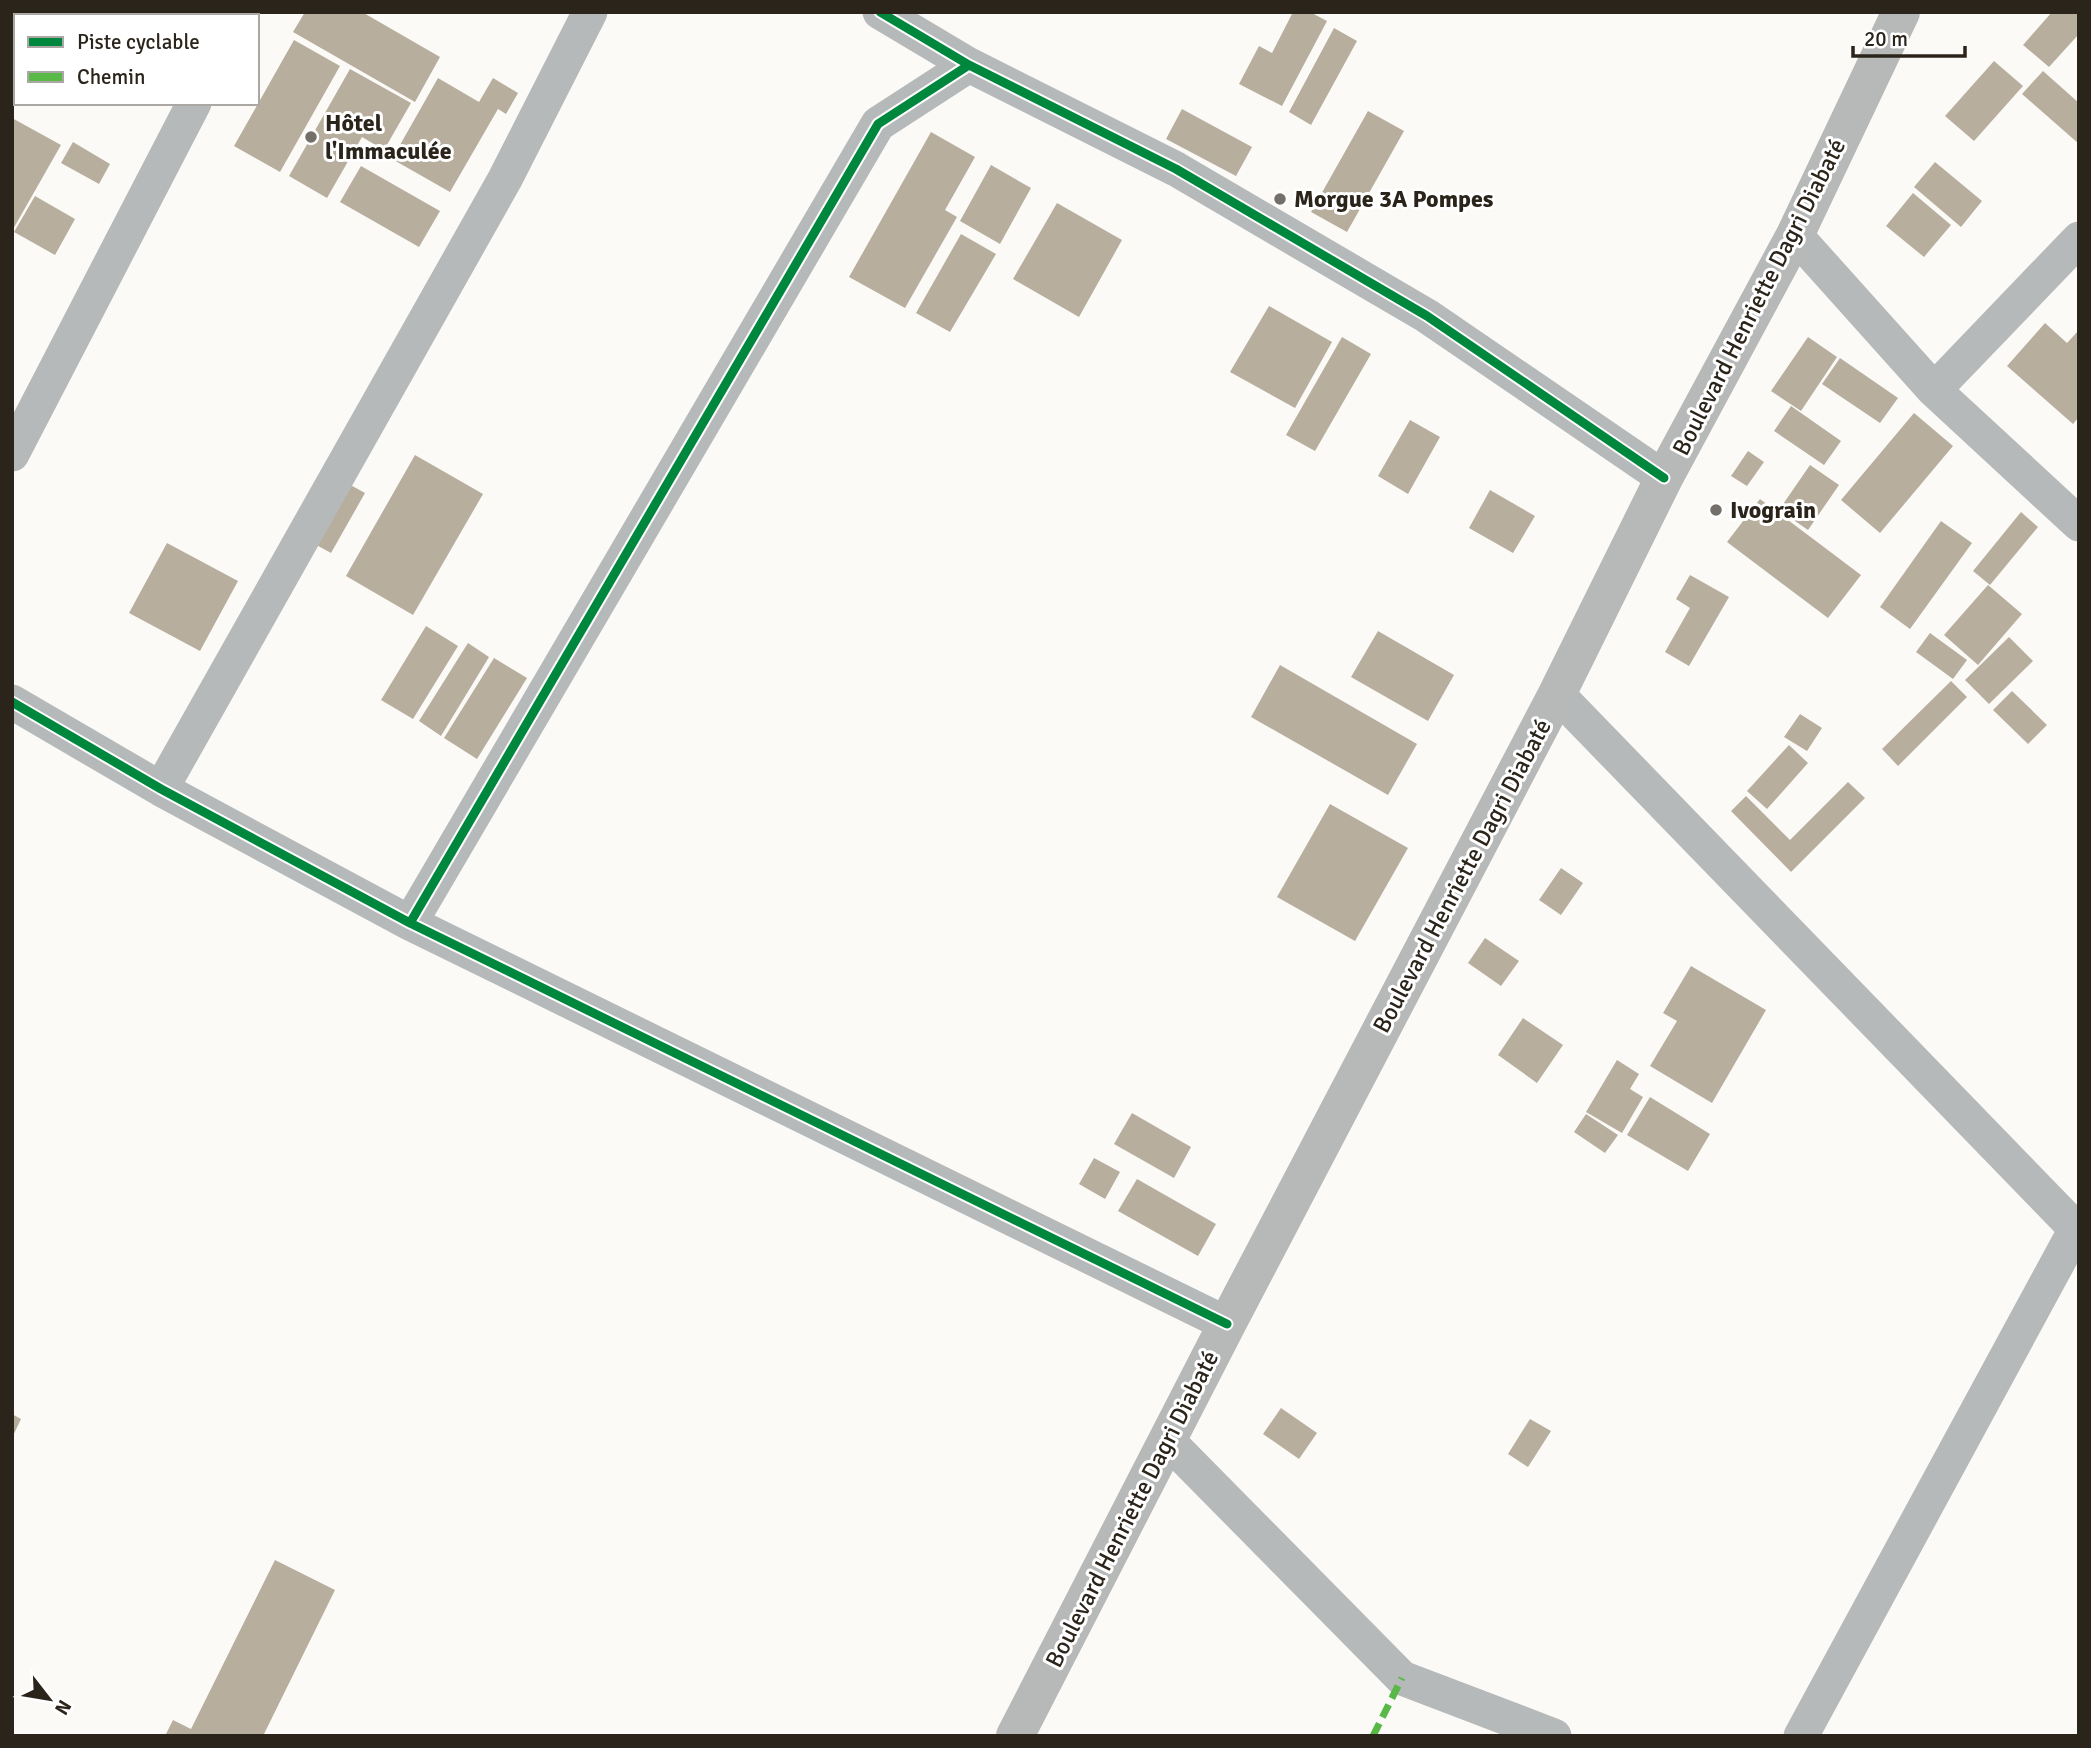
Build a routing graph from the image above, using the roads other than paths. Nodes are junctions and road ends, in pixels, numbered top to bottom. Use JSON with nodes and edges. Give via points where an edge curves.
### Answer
{"nodes":[{"id":1,"x":590,"y":12,"type":"edge"},
{"id":2,"x":880,"y":12,"type":"edge"},
{"id":3,"x":1901,"y":12,"type":"edge"},
{"id":4,"x":970,"y":65,"type":"junction"},
{"id":5,"x":193,"y":105,"type":"edge"},
{"id":6,"x":1795,"y":235,"type":"junction"},
{"id":7,"x":2079,"y":239,"type":"edge"},
{"id":8,"x":1934,"y":390,"type":"junction"},
{"id":9,"x":12,"y":454,"type":"edge"},
{"id":10,"x":1664,"y":478,"type":"junction"},
{"id":11,"x":2079,"y":524,"type":"edge"},
{"id":12,"x":1558,"y":694,"type":"junction"},
{"id":13,"x":12,"y":702,"type":"edge"},
{"id":14,"x":161,"y":789,"type":"junction"},
{"id":15,"x":410,"y":923,"type":"junction"},
{"id":16,"x":2077,"y":1231,"type":"edge"},
{"id":17,"x":1227,"y":1324,"type":"junction"},
{"id":18,"x":1168,"y":1441,"type":"junction"},
{"id":19,"x":1015,"y":1736,"type":"edge"},
{"id":20,"x":1554,"y":1736,"type":"edge"},
{"id":21,"x":1801,"y":1736,"type":"edge"}],
"edges":[{"from":1,"to":14,"type":"street","via":[[505,179]]},
{"from":2,"to":4,"type":"street"},
{"from":3,"to":6,"type":"main road","name":"Boulevard Henriette Dagri Diabaté"},
{"from":4,"to":10,"type":"street","via":[[1176,169],[1427,316]]},
{"from":4,"to":15,"type":"street","via":[[878,124]]},
{"from":5,"to":9,"type":"street"},
{"from":6,"to":8,"type":"street"},
{"from":6,"to":10,"type":"main road","name":"Boulevard Henriette Dagri Diabaté"},
{"from":7,"to":8,"type":"street"},
{"from":8,"to":11,"type":"street"},
{"from":10,"to":12,"type":"main road","name":"Boulevard Henriette Dagri Diabaté"},
{"from":12,"to":16,"type":"street"},
{"from":12,"to":17,"type":"main road","name":"Boulevard Henriette Dagri Diabaté"},
{"from":13,"to":14,"type":"street"},
{"from":14,"to":15,"type":"street"},
{"from":15,"to":17,"type":"street"},
{"from":16,"to":21,"type":"street"},
{"from":17,"to":18,"type":"main road","name":"Boulevard Henriette Dagri Diabaté"},
{"from":18,"to":19,"type":"main road","name":"Boulevard Henriette Dagri Diabaté"},
{"from":18,"to":20,"type":"street","via":[[1402,1678]]}]}
